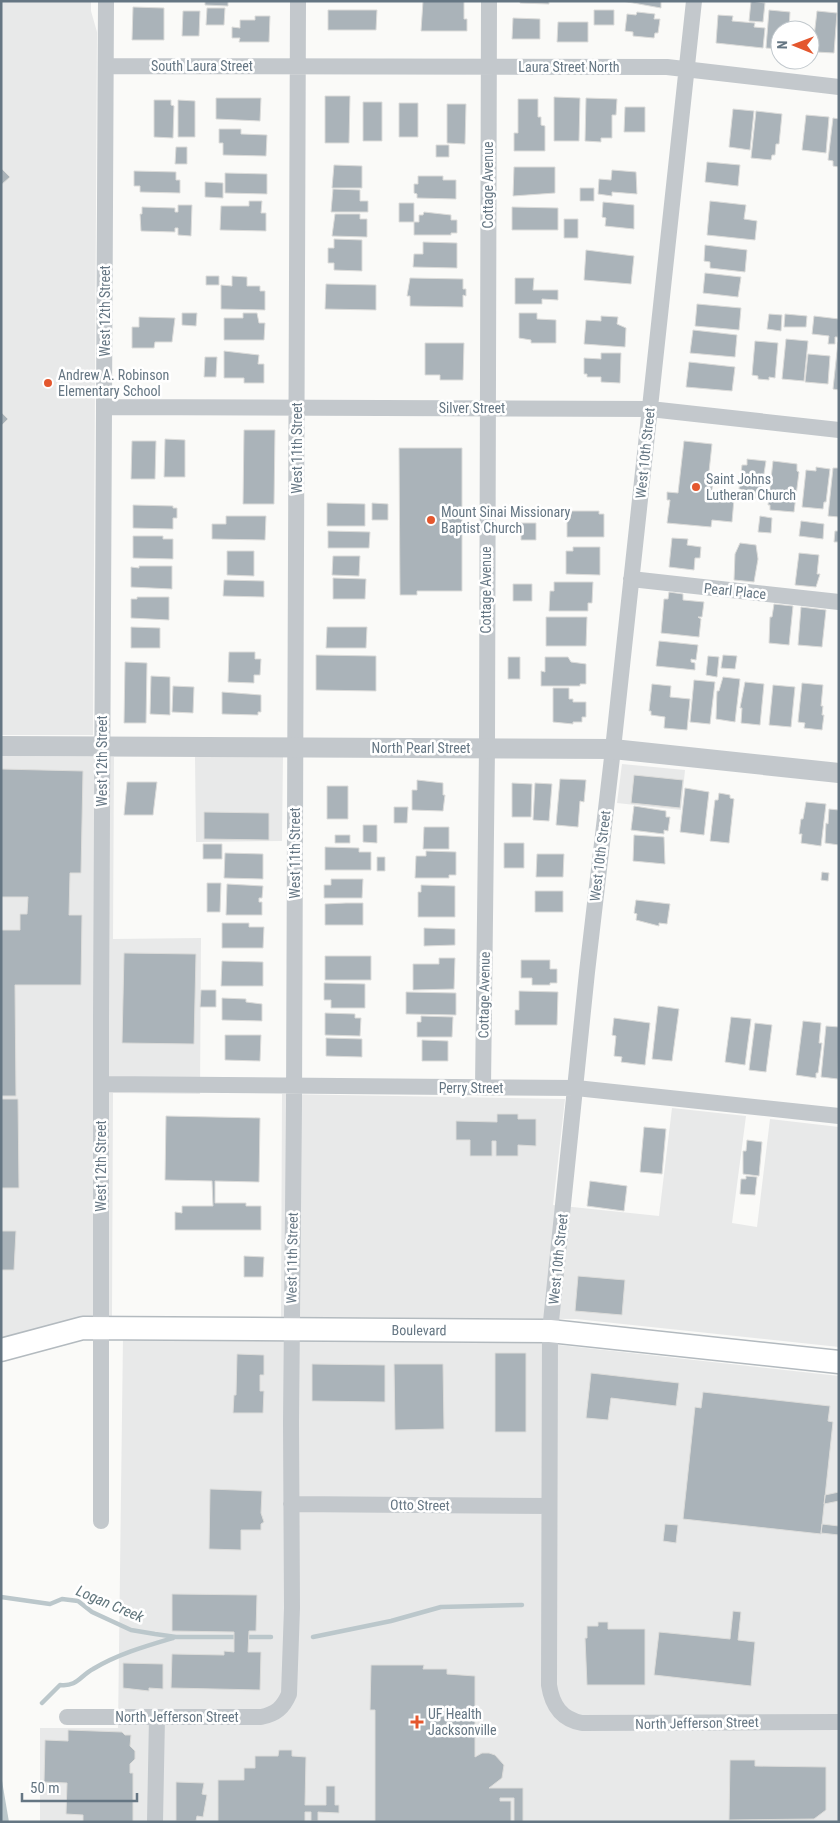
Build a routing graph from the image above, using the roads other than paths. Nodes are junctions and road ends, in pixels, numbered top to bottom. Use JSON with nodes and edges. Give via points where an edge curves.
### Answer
{"nodes":[{"id":1,"x":106,"y":1,"type":"edge"},
{"id":2,"x":298,"y":1,"type":"edge"},
{"id":3,"x":489,"y":1,"type":"edge"},
{"id":4,"x":694,"y":1,"type":"edge"},
{"id":5,"x":106,"y":66,"type":"junction"},
{"id":6,"x":298,"y":67,"type":"junction"},
{"id":7,"x":489,"y":67,"type":"junction"},
{"id":8,"x":687,"y":70,"type":"junction"},
{"id":9,"x":839,"y":86,"type":"edge"},
{"id":10,"x":104,"y":406,"type":"junction"},
{"id":11,"x":297,"y":407,"type":"junction"},
{"id":12,"x":488,"y":408,"type":"junction"},
{"id":13,"x":650,"y":409,"type":"junction"},
{"id":14,"x":839,"y":430,"type":"edge"},
{"id":15,"x":631,"y":579,"type":"junction"},
{"id":16,"x":839,"y":602,"type":"edge"},
{"id":17,"x":1,"y":746,"type":"edge"},
{"id":18,"x":102,"y":747,"type":"junction"},
{"id":19,"x":295,"y":747,"type":"junction"},
{"id":20,"x":487,"y":748,"type":"junction"},
{"id":21,"x":613,"y":749,"type":"junction"},
{"id":22,"x":839,"y":773,"type":"edge"},
{"id":23,"x":102,"y":1084,"type":"junction"},
{"id":24,"x":294,"y":1086,"type":"junction"},
{"id":25,"x":483,"y":1088,"type":"junction"},
{"id":26,"x":576,"y":1088,"type":"junction"},
{"id":27,"x":839,"y":1116,"type":"edge"},
{"id":28,"x":100,"y":1327,"type":"junction"},
{"id":29,"x":292,"y":1328,"type":"junction"},
{"id":30,"x":550,"y":1331,"type":"junction"},
{"id":31,"x":1,"y":1350,"type":"edge"},
{"id":32,"x":839,"y":1362,"type":"edge"},
{"id":33,"x":291,"y":1504,"type":"junction"},
{"id":34,"x":549,"y":1506,"type":"junction"},
{"id":35,"x":101,"y":1521,"type":"dead end"},
{"id":36,"x":284,"y":1704,"type":"joint"},
{"id":37,"x":558,"y":1711,"type":"joint"},
{"id":38,"x":67,"y":1717,"type":"dead end"},
{"id":39,"x":157,"y":1717,"type":"junction"},
{"id":40,"x":839,"y":1722,"type":"edge"},
{"id":41,"x":155,"y":1822,"type":"edge"}],
"edges":[{"from":1,"to":5,"type":"street","name":"West 12th Street"},
{"from":2,"to":6,"type":"street","name":"West 11th Street"},
{"from":3,"to":7,"type":"street","name":"Cottage Avenue"},
{"from":4,"to":8,"type":"street","name":"West 10th Street"},
{"from":5,"to":6,"type":"street","name":"South Laura Street"},
{"from":5,"to":10,"type":"street","name":"West 12th Street"},
{"from":6,"to":7,"type":"street","name":"Laura Street North"},
{"from":6,"to":11,"type":"street","name":"West 11th Street"},
{"from":7,"to":8,"type":"street","name":"Laura Street North","via":[[667,67]]},
{"from":7,"to":12,"type":"street","name":"Cottage Avenue"},
{"from":8,"to":9,"type":"street","name":"Laura Street North"},
{"from":8,"to":13,"type":"street","name":"West 10th Street"},
{"from":10,"to":11,"type":"street","name":"Silver Street"},
{"from":10,"to":18,"type":"street","name":"West 12th Street"},
{"from":11,"to":12,"type":"street","name":"Silver Street"},
{"from":11,"to":19,"type":"street","name":"West 11th Street"},
{"from":12,"to":13,"type":"street","name":"Silver Street"},
{"from":12,"to":20,"type":"street","name":"Cottage Avenue"},
{"from":13,"to":14,"type":"street","name":"Silver Street"},
{"from":13,"to":15,"type":"street","name":"West 10th Street"},
{"from":15,"to":16,"type":"street","name":"Pearl Place"},
{"from":15,"to":21,"type":"street","name":"West 10th Street"},
{"from":17,"to":18,"type":"street","name":"North Pearl Street"},
{"from":18,"to":19,"type":"street","name":"North Pearl Street"},
{"from":18,"to":23,"type":"street","name":"West 12th Street"},
{"from":19,"to":20,"type":"street","name":"North Pearl Street"},
{"from":19,"to":24,"type":"street","name":"West 11th Street"},
{"from":20,"to":21,"type":"street","name":"North Pearl Street"},
{"from":20,"to":25,"type":"street","name":"Cottage Avenue"},
{"from":21,"to":22,"type":"street","name":"North Pearl Street"},
{"from":21,"to":26,"type":"street","name":"West 10th Street","via":[[586,972]]},
{"from":23,"to":24,"type":"street","name":"Perry Street"},
{"from":23,"to":28,"type":"street","name":"West 12th Street"},
{"from":24,"to":25,"type":"street","name":"Perry Street"},
{"from":24,"to":29,"type":"street","name":"West 11th Street"},
{"from":25,"to":26,"type":"street","name":"Perry Street"},
{"from":26,"to":27,"type":"street","name":"Perry Street"},
{"from":26,"to":30,"type":"street","name":"West 10th Street"},
{"from":28,"to":29,"type":"main road","name":"Boulevard"},
{"from":28,"to":31,"type":"main road","name":"Boulevard","via":[[83,1328]]},
{"from":28,"to":35,"type":"street","name":"West 12th Street"},
{"from":29,"to":30,"type":"main road","name":"Boulevard"},
{"from":29,"to":33,"type":"street","name":"West 11th Street"},
{"from":30,"to":32,"type":"main road","name":"Boulevard"},
{"from":30,"to":34,"type":"street","name":"West 10th Street"},
{"from":33,"to":34,"type":"street","name":"Otto Street"},
{"from":33,"to":36,"type":"street","name":"West 11th Street","via":[[290,1681]]},
{"from":34,"to":37,"type":"street","name":"West 10th Street","via":[[549,1685]]},
{"from":36,"to":39,"type":"street","name":"North Jefferson Street","via":[[278,1711],[261,1717]]},
{"from":37,"to":40,"type":"street","name":"North Jefferson Street","via":[[582,1723]]},
{"from":38,"to":39,"type":"street","name":"North Jefferson Street"},
{"from":39,"to":41,"type":"street"}]}
